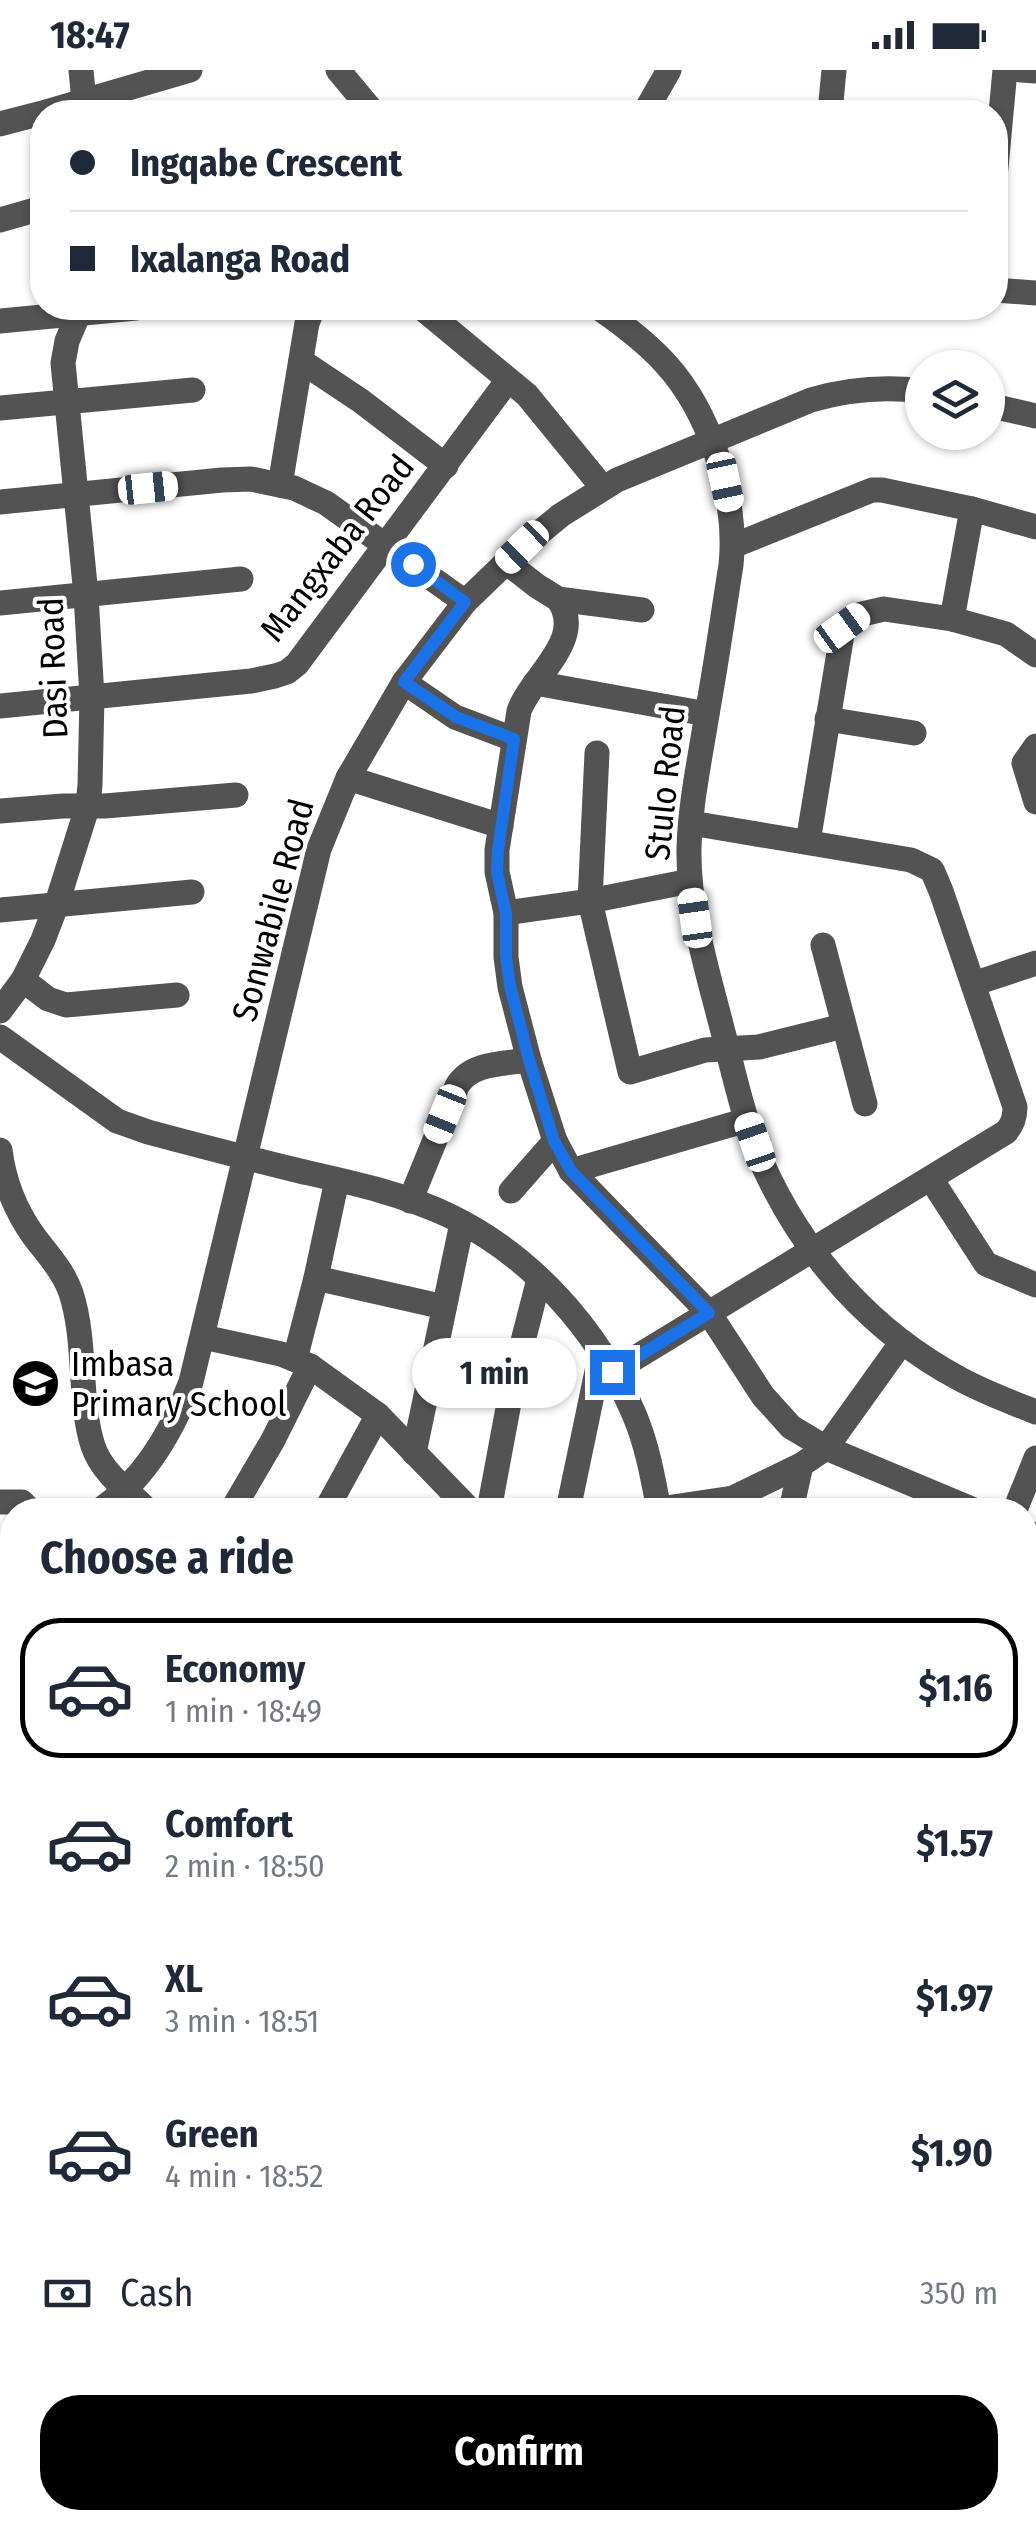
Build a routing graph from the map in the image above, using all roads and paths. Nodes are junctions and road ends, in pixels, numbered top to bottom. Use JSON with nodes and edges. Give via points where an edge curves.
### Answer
{"nodes":[{"id":1,"x":81,"y":70,"type":"edge"},
{"id":2,"x":190,"y":70,"type":"edge"},
{"id":3,"x":338,"y":70,"type":"edge"},
{"id":4,"x":669,"y":70,"type":"edge"},
{"id":5,"x":834,"y":70,"type":"edge"},
{"id":6,"x":1005,"y":70,"type":"edge"},
{"id":7,"x":1022,"y":70,"type":"edge"},
{"id":8,"x":1036,"y":71,"type":"edge"},
{"id":9,"x":84,"y":100,"type":"edge"},
{"id":10,"x":105,"y":100,"type":"edge"},
{"id":11,"x":363,"y":100,"type":"edge"},
{"id":12,"x":652,"y":100,"type":"edge"},
{"id":13,"x":831,"y":100,"type":"edge"},
{"id":14,"x":1002,"y":100,"type":"edge"},
{"id":15,"x":30,"y":116,"type":"edge"},
{"id":16,"x":0,"y":124,"type":"edge"},
{"id":17,"x":30,"y":211,"type":"edge"},
{"id":18,"x":0,"y":220,"type":"edge"},
{"id":19,"x":1008,"y":291,"type":"edge"},
{"id":20,"x":1036,"y":293,"type":"edge"},
{"id":21,"x":30,"y":317,"type":"edge"},
{"id":22,"x":76,"y":320,"type":"edge"},
{"id":23,"x":308,"y":320,"type":"edge"},
{"id":24,"x":436,"y":320,"type":"edge"},
{"id":25,"x":615,"y":320,"type":"edge"},
{"id":26,"x":0,"y":321,"type":"edge"},
{"id":27,"x":301,"y":362,"type":"junction"},
{"id":28,"x":508,"y":380,"type":"junction"},
{"id":29,"x":905,"y":389,"type":"edge"},
{"id":30,"x":193,"y":390,"type":"dead end"},
{"id":31,"x":66,"y":402,"type":"junction"},
{"id":32,"x":0,"y":408,"type":"edge"},
{"id":33,"x":1005,"y":409,"type":"edge"},
{"id":34,"x":1036,"y":416,"type":"edge"},
{"id":35,"x":710,"y":441,"type":"junction"},
{"id":36,"x":446,"y":466,"type":"junction"},
{"id":37,"x":280,"y":485,"type":"junction"},
{"id":38,"x":602,"y":488,"type":"junction"},
{"id":39,"x":76,"y":495,"type":"junction"},
{"id":40,"x":0,"y":502,"type":"edge"},
{"id":41,"x":972,"y":509,"type":"junction"},
{"id":42,"x":1036,"y":527,"type":"edge"},
{"id":43,"x":386,"y":546,"type":"junction"},
{"id":44,"x":733,"y":546,"type":"junction"},
{"id":45,"x":506,"y":562,"type":"junction"},
{"id":46,"x":241,"y":580,"type":"dead end"},
{"id":47,"x":86,"y":594,"type":"junction"},
{"id":48,"x":558,"y":599,"type":"junction"},
{"id":49,"x":465,"y":602,"type":"junction"},
{"id":50,"x":0,"y":603,"type":"edge"},
{"id":51,"x":642,"y":610,"type":"dead end"},
{"id":52,"x":952,"y":619,"type":"junction"},
{"id":53,"x":1036,"y":656,"type":"edge"},
{"id":54,"x":404,"y":682,"type":"junction"},
{"id":55,"x":536,"y":682,"type":"junction"},
{"id":56,"x":92,"y":697,"type":"junction"},
{"id":57,"x":0,"y":706,"type":"edge"},
{"id":58,"x":707,"y":714,"type":"junction"},
{"id":59,"x":827,"y":720,"type":"junction"},
{"id":60,"x":914,"y":733,"type":"dead end"},
{"id":61,"x":514,"y":739,"type":"junction"},
{"id":62,"x":1036,"y":746,"type":"edge"},
{"id":63,"x":598,"y":754,"type":"dead end"},
{"id":64,"x":348,"y":778,"type":"junction"},
{"id":65,"x":236,"y":795,"type":"dead end"},
{"id":66,"x":1036,"y":802,"type":"edge"},
{"id":67,"x":88,"y":806,"type":"junction"},
{"id":68,"x":0,"y":811,"type":"edge"},
{"id":69,"x":691,"y":823,"type":"junction"},
{"id":70,"x":501,"y":826,"type":"junction"},
{"id":71,"x":808,"y":842,"type":"junction"},
{"id":72,"x":690,"y":881,"type":"junction"},
{"id":73,"x":192,"y":892,"type":"dead end"},
{"id":74,"x":590,"y":901,"type":"junction"},
{"id":75,"x":56,"y":906,"type":"junction"},
{"id":76,"x":0,"y":910,"type":"edge"},
{"id":77,"x":506,"y":914,"type":"junction"},
{"id":78,"x":823,"y":945,"type":"dead end"},
{"id":79,"x":1036,"y":963,"type":"edge"},
{"id":80,"x":24,"y":980,"type":"junction"},
{"id":81,"x":973,"y":984,"type":"junction"},
{"id":82,"x":177,"y":995,"type":"dead end"},
{"id":83,"x":0,"y":1011,"type":"edge"},
{"id":84,"x":843,"y":1026,"type":"junction"},
{"id":85,"x":0,"y":1037,"type":"edge"},
{"id":86,"x":728,"y":1049,"type":"junction"},
{"id":87,"x":529,"y":1060,"type":"junction"},
{"id":88,"x":865,"y":1104,"type":"dead end"},
{"id":89,"x":747,"y":1120,"type":"junction"},
{"id":90,"x":554,"y":1141,"type":"junction"},
{"id":91,"x":0,"y":1150,"type":"edge"},
{"id":92,"x":244,"y":1157,"type":"junction"},
{"id":93,"x":571,"y":1171,"type":"junction"},
{"id":94,"x":932,"y":1179,"type":"junction"},
{"id":95,"x":337,"y":1180,"type":"junction"},
{"id":96,"x":511,"y":1191,"type":"dead end"},
{"id":97,"x":410,"y":1201,"type":"junction"},
{"id":98,"x":462,"y":1223,"type":"junction"},
{"id":99,"x":812,"y":1250,"type":"junction"},
{"id":100,"x":316,"y":1278,"type":"junction"},
{"id":101,"x":539,"y":1278,"type":"junction"},
{"id":102,"x":1036,"y":1285,"type":"edge"},
{"id":103,"x":444,"y":1308,"type":"junction"},
{"id":104,"x":709,"y":1313,"type":"junction"},
{"id":105,"x":203,"y":1337,"type":"junction"},
{"id":106,"x":902,"y":1342,"type":"junction"},
{"id":107,"x":302,"y":1362,"type":"junction"},
{"id":108,"x":607,"y":1362,"type":"junction"},
{"id":109,"x":1036,"y":1412,"type":"edge"},
{"id":110,"x":378,"y":1416,"type":"junction"},
{"id":111,"x":826,"y":1448,"type":"junction"},
{"id":112,"x":414,"y":1452,"type":"junction"},
{"id":113,"x":1036,"y":1458,"type":"edge"},
{"id":114,"x":800,"y":1464,"type":"junction"},
{"id":115,"x":124,"y":1488,"type":"junction"},
{"id":116,"x":115,"y":1498,"type":"edge"},
{"id":117,"x":134,"y":1498,"type":"edge"},
{"id":118,"x":239,"y":1498,"type":"edge"},
{"id":119,"x":333,"y":1498,"type":"edge"},
{"id":120,"x":458,"y":1498,"type":"edge"},
{"id":121,"x":491,"y":1498,"type":"edge"},
{"id":122,"x":571,"y":1498,"type":"edge"},
{"id":123,"x":656,"y":1498,"type":"edge"},
{"id":124,"x":733,"y":1498,"type":"edge"},
{"id":125,"x":793,"y":1498,"type":"edge"},
{"id":126,"x":945,"y":1498,"type":"edge"},
{"id":127,"x":1020,"y":1498,"type":"edge"}],
"edges":[{"from":1,"to":9,"type":"street"},
{"from":2,"to":10,"type":"street"},
{"from":3,"to":11,"type":"street"},
{"from":4,"to":12,"type":"street"},
{"from":5,"to":13,"type":"street"},
{"from":6,"to":14,"type":"street"},
{"from":7,"to":8,"type":"street"},
{"from":15,"to":16,"type":"street"},
{"from":17,"to":18,"type":"street"},
{"from":19,"to":20,"type":"street"},
{"from":21,"to":26,"type":"street"},
{"from":22,"to":31,"type":"street","name":"Dasi Road","via":[[64,351]]},
{"from":23,"to":27,"type":"street"},
{"from":24,"to":28,"type":"street"},
{"from":25,"to":35,"type":"street","name":"Stulo Road","via":[[666,365]]},
{"from":27,"to":36,"type":"street"},
{"from":27,"to":37,"type":"street"},
{"from":28,"to":36,"type":"street","name":"Mangxaba Road"},
{"from":28,"to":38,"type":"street","via":[[539,408]]},
{"from":29,"to":35,"type":"street","name":"Sonwabile Road","via":[[834,393]]},
{"from":30,"to":31,"type":"street"},
{"from":31,"to":32,"type":"street"},
{"from":31,"to":39,"type":"street","name":"Dasi Road"},
{"from":33,"to":34,"type":"street"},
{"from":35,"to":38,"type":"street","name":"Sonwabile Road"},
{"from":35,"to":44,"type":"street","name":"Stulo Road","via":[[728,494]]},
{"from":36,"to":43,"type":"street","name":"Mangxaba Road"},
{"from":37,"to":39,"type":"street","via":[[222,480]]},
{"from":37,"to":43,"type":"street","via":[[326,503]]},
{"from":38,"to":45,"type":"street","name":"Sonwabile Road"},
{"from":39,"to":40,"type":"street"},
{"from":39,"to":47,"type":"street","name":"Dasi Road"},
{"from":41,"to":42,"type":"street"},
{"from":41,"to":44,"type":"street","via":[[872,490]]},
{"from":41,"to":52,"type":"street"},
{"from":43,"to":49,"type":"street"},
{"from":43,"to":56,"type":"street","name":"Mangxaba Road","via":[[287,672]]},
{"from":44,"to":58,"type":"street","name":"Stulo Road"},
{"from":45,"to":48,"type":"street"},
{"from":45,"to":49,"type":"street","name":"Sonwabile Road"},
{"from":46,"to":47,"type":"street"},
{"from":47,"to":50,"type":"street"},
{"from":47,"to":56,"type":"street","name":"Dasi Road"},
{"from":48,"to":51,"type":"street"},
{"from":48,"to":55,"type":"street","via":[[568,616],[566,634]]},
{"from":49,"to":54,"type":"street","name":"Sonwabile Road"},
{"from":52,"to":53,"type":"street","via":[[1006,634]]},
{"from":52,"to":59,"type":"street","via":[[884,609],[842,628]]},
{"from":54,"to":61,"type":"street","via":[[456,717]]},
{"from":54,"to":64,"type":"street","name":"Sonwabile Road"},
{"from":55,"to":58,"type":"street"},
{"from":55,"to":61,"type":"street","via":[[523,699]]},
{"from":56,"to":57,"type":"street","name":"Mangxaba Road"},
{"from":56,"to":67,"type":"street","name":"Dasi Road"},
{"from":58,"to":69,"type":"street","name":"Stulo Road"},
{"from":59,"to":60,"type":"street"},
{"from":59,"to":71,"type":"street"},
{"from":61,"to":70,"type":"street"},
{"from":62,"to":66,"type":"street","via":[[1024,763]]},
{"from":63,"to":74,"type":"street"},
{"from":64,"to":70,"type":"street"},
{"from":64,"to":92,"type":"street","name":"Sonwabile Road","via":[[314,868]]},
{"from":65,"to":67,"type":"street"},
{"from":67,"to":68,"type":"street"},
{"from":67,"to":75,"type":"street","name":"Dasi Road"},
{"from":69,"to":71,"type":"street"},
{"from":69,"to":72,"type":"street","name":"Stulo Road"},
{"from":70,"to":77,"type":"street","via":[[497,872]]},
{"from":71,"to":81,"type":"street","via":[[911,860],[932,870]]},
{"from":72,"to":74,"type":"street"},
{"from":72,"to":86,"type":"street","name":"Stulo Road"},
{"from":73,"to":75,"type":"street"},
{"from":74,"to":77,"type":"street"},
{"from":74,"to":86,"type":"street","via":[[630,1072]]},
{"from":75,"to":76,"type":"street"},
{"from":75,"to":80,"type":"street","name":"Dasi Road"},
{"from":77,"to":87,"type":"street","via":[[510,986]]},
{"from":78,"to":84,"type":"street"},
{"from":79,"to":81,"type":"street"},
{"from":80,"to":82,"type":"street","via":[[66,1005]]},
{"from":80,"to":83,"type":"street","name":"Dasi Road"},
{"from":81,"to":94,"type":"street","via":[[1015,1114],[1006,1132]]},
{"from":84,"to":86,"type":"street"},
{"from":84,"to":88,"type":"street"},
{"from":85,"to":92,"type":"street","via":[[117,1122]]},
{"from":86,"to":89,"type":"street","name":"Stulo Road"},
{"from":87,"to":90,"type":"street"},
{"from":87,"to":97,"type":"street","via":[[462,1076]]},
{"from":89,"to":93,"type":"street"},
{"from":89,"to":99,"type":"street","name":"Stulo Road","via":[[762,1163]]},
{"from":90,"to":93,"type":"street"},
{"from":90,"to":96,"type":"street"},
{"from":91,"to":115,"type":"street","via":[[18,1211],[70,1289],[92,1445]]},
{"from":92,"to":95,"type":"street"},
{"from":92,"to":105,"type":"street","name":"Sonwabile Road"},
{"from":93,"to":104,"type":"street"},
{"from":94,"to":99,"type":"street"},
{"from":94,"to":102,"type":"street","via":[[986,1264]]},
{"from":95,"to":97,"type":"street"},
{"from":95,"to":100,"type":"street"},
{"from":97,"to":98,"type":"street"},
{"from":98,"to":101,"type":"street"},
{"from":98,"to":103,"type":"street"},
{"from":99,"to":104,"type":"street"},
{"from":99,"to":106,"type":"street","name":"Stulo Road"},
{"from":100,"to":103,"type":"street"},
{"from":100,"to":107,"type":"street"},
{"from":101,"to":108,"type":"street"},
{"from":101,"to":121,"type":"street"},
{"from":103,"to":112,"type":"street"},
{"from":104,"to":108,"type":"street"},
{"from":104,"to":111,"type":"street","via":[[778,1415]]},
{"from":105,"to":107,"type":"street"},
{"from":105,"to":115,"type":"street","name":"Sonwabile Road","via":[[180,1412],[155,1456]]},
{"from":106,"to":109,"type":"street","name":"Stulo Road","via":[[957,1378]]},
{"from":106,"to":111,"type":"street"},
{"from":107,"to":110,"type":"street"},
{"from":107,"to":118,"type":"street","via":[[273,1440]]},
{"from":108,"to":122,"type":"street"},
{"from":108,"to":123,"type":"street","via":[[634,1413]]},
{"from":110,"to":112,"type":"street"},
{"from":110,"to":119,"type":"street"},
{"from":111,"to":114,"type":"street"},
{"from":111,"to":126,"type":"street"},
{"from":112,"to":120,"type":"street"},
{"from":113,"to":127,"type":"street"},
{"from":114,"to":124,"type":"street"},
{"from":114,"to":125,"type":"street"},
{"from":115,"to":116,"type":"street","name":"Sonwabile Road"},
{"from":115,"to":117,"type":"street"}]}
